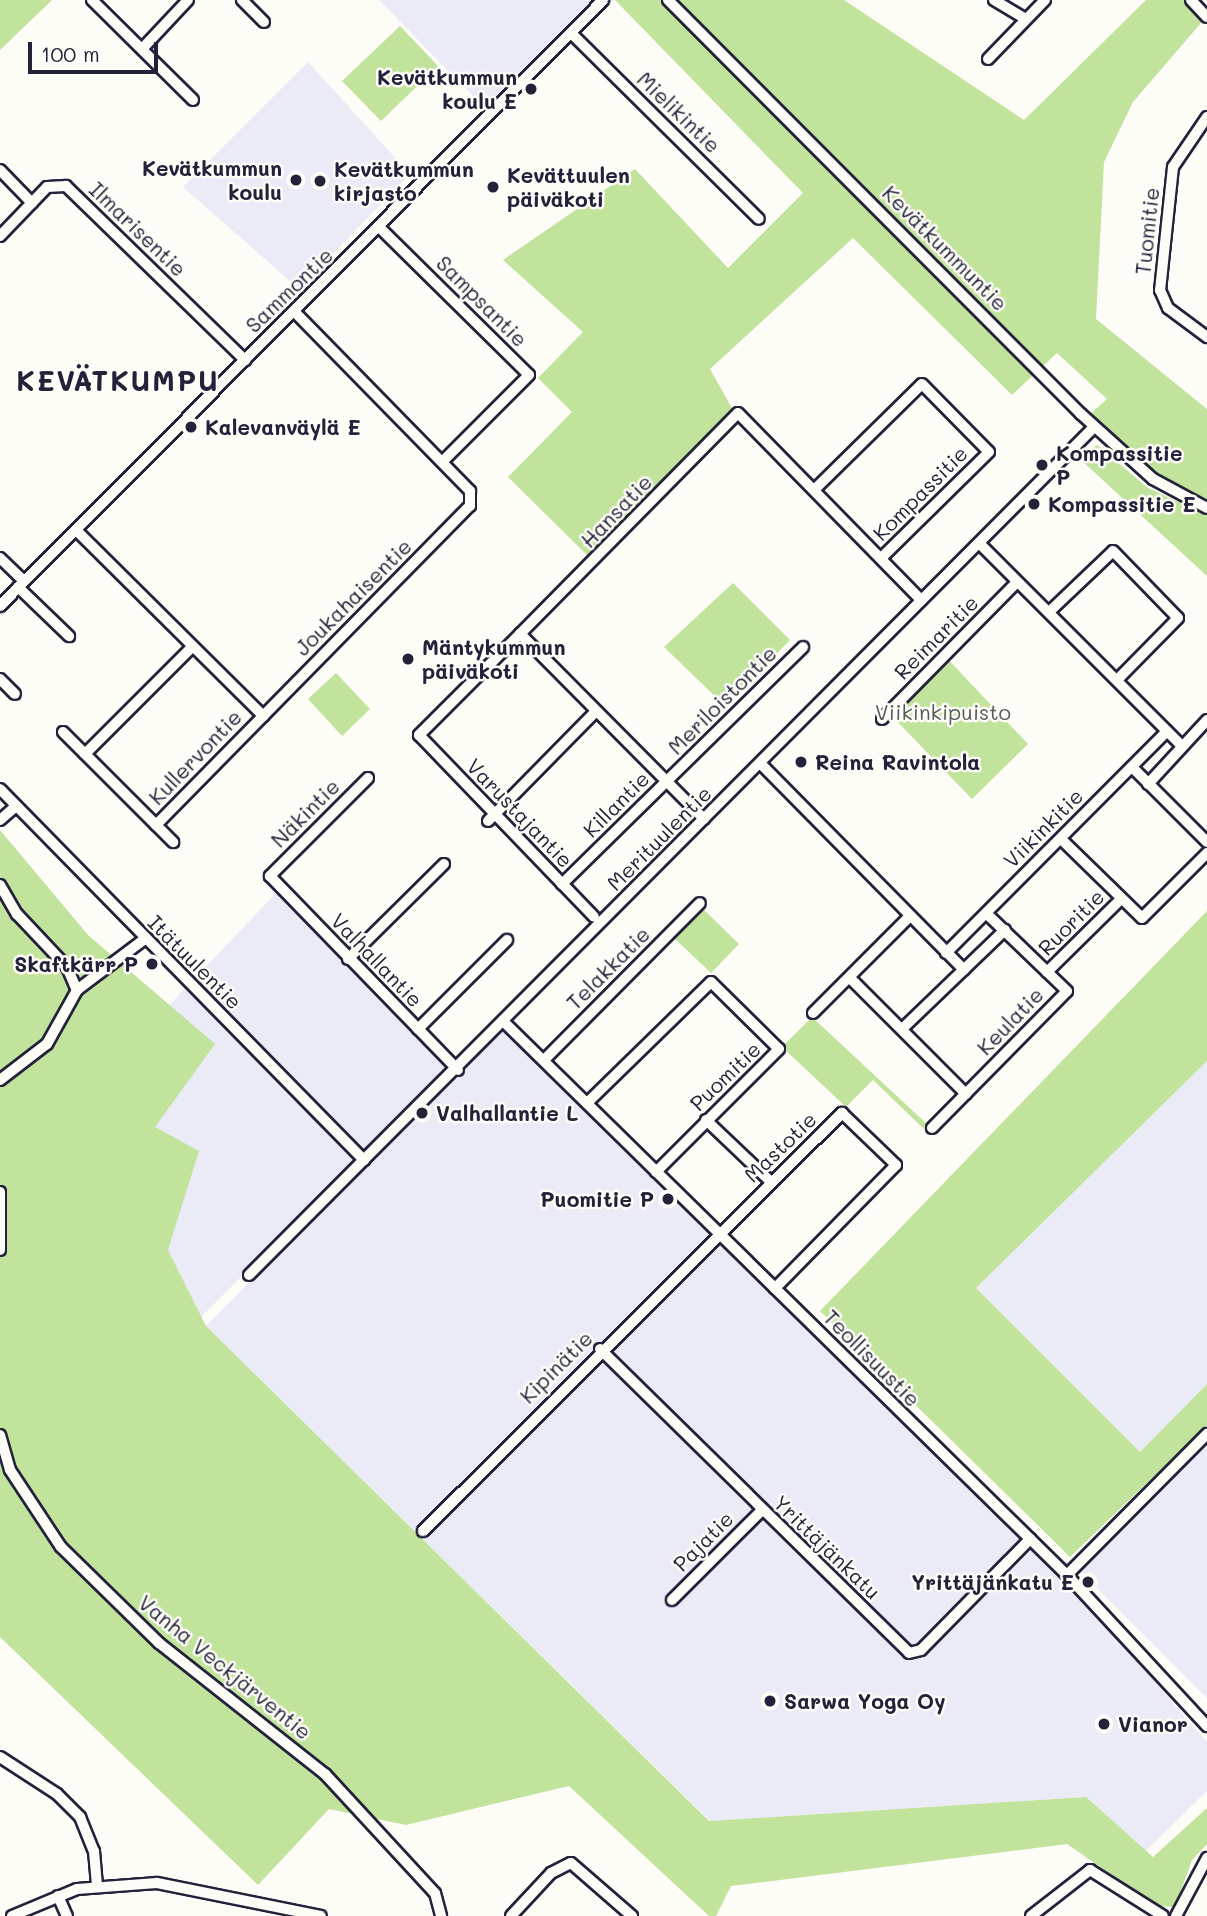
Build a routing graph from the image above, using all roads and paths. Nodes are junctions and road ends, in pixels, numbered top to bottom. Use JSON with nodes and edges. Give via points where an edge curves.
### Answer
{"nodes":[{"id":1,"x":92,"y":0,"type":"edge"},
{"id":2,"x":188,"y":0,"type":"edge"},
{"id":3,"x":242,"y":0,"type":"edge"},
{"id":4,"x":603,"y":0,"type":"edge"},
{"id":5,"x":668,"y":0,"type":"edge"},
{"id":6,"x":994,"y":0,"type":"edge"},
{"id":7,"x":1045,"y":0,"type":"edge"},
{"id":8,"x":1191,"y":0,"type":"edge"},
{"id":9,"x":1207,"y":17,"type":"edge"},
{"id":10,"x":1026,"y":19,"type":"junction"},
{"id":11,"x":264,"y":22,"type":"dead end"},
{"id":12,"x":571,"y":33,"type":"junction"},
{"id":13,"x":142,"y":48,"type":"junction"},
{"id":14,"x":988,"y":59,"type":"dead end"},
{"id":15,"x":192,"y":100,"type":"dead end"},
{"id":16,"x":1207,"y":117,"type":"edge"},
{"id":17,"x":0,"y":170,"type":"edge"},
{"id":18,"x":32,"y":203,"type":"junction"},
{"id":19,"x":759,"y":219,"type":"dead end"},
{"id":20,"x":380,"y":228,"type":"junction"},
{"id":21,"x":0,"y":236,"type":"edge"},
{"id":22,"x":295,"y":312,"type":"junction"},
{"id":23,"x":1207,"y":337,"type":"edge"},
{"id":24,"x":245,"y":360,"type":"junction"},
{"id":25,"x":1094,"y":427,"type":"junction"},
{"id":26,"x":442,"y":462,"type":"junction"},
{"id":27,"x":814,"y":490,"type":"junction"},
{"id":28,"x":1207,"y":508,"type":"edge"},
{"id":29,"x":76,"y":530,"type":"junction"},
{"id":30,"x":979,"y":543,"type":"junction"},
{"id":31,"x":0,"y":558,"type":"edge"},
{"id":32,"x":881,"y":558,"type":"junction"},
{"id":33,"x":1017,"y":583,"type":"junction"},
{"id":34,"x":21,"y":584,"type":"junction"},
{"id":35,"x":921,"y":600,"type":"junction"},
{"id":36,"x":0,"y":606,"type":"edge"},
{"id":37,"x":1049,"y":612,"type":"junction"},
{"id":38,"x":520,"y":634,"type":"junction"},
{"id":39,"x":69,"y":636,"type":"dead end"},
{"id":40,"x":192,"y":647,"type":"junction"},
{"id":41,"x":803,"y":647,"type":"dead end"},
{"id":42,"x":0,"y":679,"type":"edge"},
{"id":43,"x":1117,"y":680,"type":"junction"},
{"id":44,"x":15,"y":694,"type":"dead end"},
{"id":45,"x":596,"y":711,"type":"junction"},
{"id":46,"x":262,"y":716,"type":"junction"},
{"id":47,"x":882,"y":719,"type":"dead end"},
{"id":48,"x":1207,"y":720,"type":"edge"},
{"id":49,"x":1167,"y":731,"type":"junction"},
{"id":50,"x":63,"y":732,"type":"dead end"},
{"id":51,"x":1181,"y":746,"type":"junction"},
{"id":52,"x":85,"y":754,"type":"junction"},
{"id":53,"x":761,"y":764,"type":"junction"},
{"id":54,"x":1132,"y":767,"type":"junction"},
{"id":55,"x":368,"y":778,"type":"dead end"},
{"id":56,"x":667,"y":781,"type":"junction"},
{"id":57,"x":1148,"y":784,"type":"junction"},
{"id":58,"x":0,"y":789,"type":"edge"},
{"id":59,"x":16,"y":806,"type":"junction"},
{"id":60,"x":491,"y":818,"type":"junction"},
{"id":61,"x":704,"y":819,"type":"junction"},
{"id":62,"x":0,"y":820,"type":"edge"},
{"id":63,"x":156,"y":825,"type":"junction"},
{"id":64,"x":1061,"y":839,"type":"junction"},
{"id":65,"x":173,"y":842,"type":"dead end"},
{"id":66,"x":1207,"y":842,"type":"edge"},
{"id":67,"x":1207,"y":853,"type":"edge"},
{"id":68,"x":444,"y":864,"type":"dead end"},
{"id":69,"x":270,"y":876,"type":"joint"},
{"id":70,"x":562,"y":884,"type":"junction"},
{"id":71,"x":0,"y":885,"type":"edge"},
{"id":72,"x":1121,"y":899,"type":"junction"},
{"id":73,"x":700,"y":903,"type":"dead end"},
{"id":74,"x":986,"y":913,"type":"junction"},
{"id":75,"x":910,"y":916,"type":"junction"},
{"id":76,"x":594,"y":917,"type":"dead end"},
{"id":77,"x":1005,"y":930,"type":"junction"},
{"id":78,"x":146,"y":938,"type":"junction"},
{"id":79,"x":507,"y":940,"type":"dead end"},
{"id":80,"x":946,"y":953,"type":"junction"},
{"id":81,"x":348,"y":959,"type":"junction"},
{"id":82,"x":964,"y":970,"type":"junction"},
{"id":83,"x":1047,"y":972,"type":"junction"},
{"id":84,"x":850,"y":978,"type":"junction"},
{"id":85,"x":77,"y":990,"type":"junction"},
{"id":86,"x":813,"y":1013,"type":"dead end"},
{"id":87,"x":505,"y":1023,"type":"junction"},
{"id":88,"x":418,"y":1029,"type":"junction"},
{"id":89,"x":902,"y":1029,"type":"junction"},
{"id":90,"x":544,"y":1060,"type":"junction"},
{"id":91,"x":458,"y":1070,"type":"junction"},
{"id":92,"x":0,"y":1080,"type":"edge"},
{"id":93,"x":966,"y":1094,"type":"junction"},
{"id":94,"x":587,"y":1103,"type":"junction"},
{"id":95,"x":706,"y":1120,"type":"junction"},
{"id":96,"x":932,"y":1128,"type":"dead end"},
{"id":97,"x":364,"y":1160,"type":"junction"},
{"id":98,"x":656,"y":1172,"type":"junction"},
{"id":99,"x":771,"y":1182,"type":"junction"},
{"id":100,"x":0,"y":1192,"type":"edge"},
{"id":101,"x":718,"y":1234,"type":"junction"},
{"id":102,"x":0,"y":1250,"type":"edge"},
{"id":103,"x":249,"y":1275,"type":"dead end"},
{"id":104,"x":775,"y":1288,"type":"junction"},
{"id":105,"x":600,"y":1349,"type":"junction"},
{"id":106,"x":1207,"y":1434,"type":"edge"},
{"id":107,"x":0,"y":1435,"type":"edge"},
{"id":108,"x":762,"y":1510,"type":"junction"},
{"id":109,"x":422,"y":1531,"type":"dead end"},
{"id":110,"x":1030,"y":1539,"type":"junction"},
{"id":111,"x":1067,"y":1575,"type":"junction"},
{"id":112,"x":672,"y":1600,"type":"dead end"},
{"id":113,"x":1207,"y":1726,"type":"edge"},
{"id":114,"x":0,"y":1757,"type":"edge"},
{"id":115,"x":1207,"y":1858,"type":"edge"},
{"id":116,"x":97,"y":1885,"type":"junction"},
{"id":117,"x":58,"y":1896,"type":"junction"},
{"id":118,"x":12,"y":1916,"type":"edge"},
{"id":119,"x":67,"y":1916,"type":"edge"},
{"id":120,"x":321,"y":1916,"type":"edge"},
{"id":121,"x":442,"y":1916,"type":"edge"},
{"id":122,"x":511,"y":1916,"type":"edge"},
{"id":123,"x":632,"y":1916,"type":"edge"},
{"id":124,"x":1031,"y":1916,"type":"edge"},
{"id":125,"x":1163,"y":1916,"type":"edge"},
{"id":126,"x":1176,"y":1916,"type":"edge"}],
"edges":[{"from":1,"to":13,"type":"street"},
{"from":2,"to":13,"type":"street"},
{"from":3,"to":11,"type":"street"},
{"from":4,"to":12,"type":"street","name":"Sammontie"},
{"from":5,"to":25,"type":"street","name":"Kevätkummuntie"},
{"from":6,"to":10,"type":"street"},
{"from":7,"to":10,"type":"street"},
{"from":8,"to":9,"type":"street"},
{"from":10,"to":14,"type":"street"},
{"from":12,"to":19,"type":"street","name":"Mielikintie"},
{"from":12,"to":20,"type":"street","name":"Sammontie"},
{"from":13,"to":15,"type":"street"},
{"from":16,"to":23,"type":"street","name":"Tuomitie","via":[[1173,166],[1160,290],[1168,308]]},
{"from":17,"to":18,"type":"street"},
{"from":18,"to":21,"type":"street","name":"Ilmarisentie"},
{"from":18,"to":24,"type":"street","name":"Ilmarisentie","via":[[47,187],[66,186]]},
{"from":20,"to":22,"type":"street","name":"Sammontie"},
{"from":20,"to":26,"type":"street","name":"Sampsantie","via":[[529,375]]},
{"from":22,"to":24,"type":"street","name":"Sammontie"},
{"from":22,"to":26,"type":"street","name":"Joukahaisentie"},
{"from":24,"to":29,"type":"street","name":"Sammontie"},
{"from":25,"to":28,"type":"street","name":"Kevätkummuntie","via":[[1153,479]]},
{"from":25,"to":30,"type":"street","name":"Merituulentie"},
{"from":26,"to":46,"type":"street","name":"Joukahaisentie","via":[[470,491],[470,506]]},
{"from":27,"to":32,"type":"street","name":"Hansatie"},
{"from":27,"to":32,"type":"street","name":"Kompassitie","via":[[922,384],[932,394],[989,452]]},
{"from":27,"to":38,"type":"street","name":"Hansatie","via":[[738,413]]},
{"from":29,"to":34,"type":"street","name":"Sammontie"},
{"from":29,"to":40,"type":"street"},
{"from":30,"to":33,"type":"street"},
{"from":30,"to":35,"type":"street","name":"Merituulentie"},
{"from":31,"to":34,"type":"street"},
{"from":32,"to":35,"type":"street","name":"Hansatie"},
{"from":33,"to":37,"type":"street"},
{"from":33,"to":47,"type":"street","name":"Reimaritie"},
{"from":34,"to":36,"type":"street","name":"Sammontie"},
{"from":34,"to":39,"type":"street"},
{"from":35,"to":53,"type":"street","name":"Merituulentie"},
{"from":37,"to":43,"type":"street"},
{"from":37,"to":43,"type":"street","via":[[1113,551],[1178,618]]},
{"from":38,"to":45,"type":"street"},
{"from":38,"to":60,"type":"street","name":"Varustajantie","via":[[419,735]]},
{"from":40,"to":46,"type":"street"},
{"from":40,"to":52,"type":"street"},
{"from":41,"to":56,"type":"street","name":"Meriloistontie"},
{"from":42,"to":44,"type":"street"},
{"from":43,"to":49,"type":"street"},
{"from":45,"to":56,"type":"street"},
{"from":45,"to":60,"type":"street"},
{"from":46,"to":63,"type":"street","name":"Kullervontie"},
{"from":48,"to":51,"type":"street"},
{"from":49,"to":51,"type":"street"},
{"from":49,"to":54,"type":"street","name":"Viikinkitie"},
{"from":50,"to":52,"type":"street","name":"Kullervontie"},
{"from":51,"to":57,"type":"street"},
{"from":52,"to":63,"type":"street","name":"Kullervontie"},
{"from":53,"to":61,"type":"street","name":"Merituulentie"},
{"from":53,"to":75,"type":"street"},
{"from":54,"to":57,"type":"street"},
{"from":54,"to":64,"type":"street","name":"Viikinkitie"},
{"from":55,"to":69,"type":"street","name":"Näkintie"},
{"from":56,"to":61,"type":"street"},
{"from":56,"to":70,"type":"street","name":"Killantie"},
{"from":57,"to":66,"type":"street"},
{"from":58,"to":59,"type":"street","name":"Itätuulentie"},
{"from":59,"to":62,"type":"street"},
{"from":59,"to":78,"type":"street","name":"Itätuulentie"},
{"from":60,"to":70,"type":"street","name":"Varustajantie"},
{"from":61,"to":87,"type":"street","name":"Merituulentie"},
{"from":63,"to":65,"type":"street","name":"Kullervontie"},
{"from":64,"to":72,"type":"street"},
{"from":64,"to":74,"type":"street","name":"Viikinkitie"},
{"from":67,"to":72,"type":"street","via":[[1142,918]]},
{"from":68,"to":81,"type":"street"},
{"from":69,"to":81,"type":"street","name":"Valhallantie"},
{"from":70,"to":76,"type":"street","name":"Varustajantie"},
{"from":71,"to":85,"type":"street","via":[[17,914],[67,967]]},
{"from":72,"to":83,"type":"street","name":"Ruoritie"},
{"from":73,"to":90,"type":"street","name":"Telakkatie"},
{"from":74,"to":77,"type":"street","name":"Keulatie"},
{"from":74,"to":80,"type":"street","name":"Viikinkitie"},
{"from":75,"to":80,"type":"street"},
{"from":75,"to":84,"type":"street"},
{"from":77,"to":82,"type":"street"},
{"from":77,"to":83,"type":"street","name":"Keulatie"},
{"from":78,"to":85,"type":"street"},
{"from":78,"to":97,"type":"street","name":"Itätuulentie"},
{"from":79,"to":88,"type":"street"},
{"from":80,"to":82,"type":"street"},
{"from":81,"to":88,"type":"street","name":"Valhallantie"},
{"from":82,"to":89,"type":"street"},
{"from":83,"to":93,"type":"street","name":"Keulatie","via":[[1067,991]]},
{"from":84,"to":86,"type":"street"},
{"from":84,"to":89,"type":"street"},
{"from":85,"to":92,"type":"street","via":[[47,1044]]},
{"from":87,"to":90,"type":"street","name":"Teollisuustie"},
{"from":87,"to":91,"type":"street","name":"Merituulentie"},
{"from":88,"to":91,"type":"street","name":"Valhallantie"},
{"from":89,"to":93,"type":"street"},
{"from":90,"to":94,"type":"street","name":"Teollisuustie"},
{"from":91,"to":97,"type":"street","name":"Merituulentie"},
{"from":93,"to":96,"type":"street","name":"Keulatie"},
{"from":94,"to":95,"type":"street","name":"Puomitie","via":[[711,982],[779,1049]]},
{"from":94,"to":98,"type":"street","name":"Teollisuustie"},
{"from":95,"to":98,"type":"street","name":"Puomitie"},
{"from":95,"to":99,"type":"street"},
{"from":97,"to":103,"type":"street","name":"Merituulentie"},
{"from":98,"to":101,"type":"street","name":"Teollisuustie"},
{"from":99,"to":101,"type":"street","name":"Mastotie"},
{"from":99,"to":104,"type":"street","name":"Mastotie","via":[[842,1113],[896,1165]]},
{"from":100,"to":102,"type":"street"},
{"from":101,"to":104,"type":"street","name":"Teollisuustie"},
{"from":101,"to":105,"type":"street","name":"Kipinätie"},
{"from":104,"to":110,"type":"street","name":"Teollisuustie"},
{"from":105,"to":108,"type":"street","name":"Yrittäjänkatu"},
{"from":105,"to":109,"type":"street","name":"Kipinätie"},
{"from":106,"to":111,"type":"street"},
{"from":107,"to":121,"type":"street","name":"Vanha Veckjärventie","via":[[27,1501],[68,1556],[159,1643],[325,1774],[435,1893]]},
{"from":108,"to":110,"type":"street","name":"Yrittäjänkatu","via":[[909,1653],[921,1650]]},
{"from":108,"to":112,"type":"street","name":"Pajatie"},
{"from":110,"to":111,"type":"street","name":"Teollisuustie"},
{"from":111,"to":113,"type":"street","name":"Teollisuustie"},
{"from":114,"to":116,"type":"street","via":[[80,1817],[94,1852]]},
{"from":115,"to":126,"type":"street"},
{"from":116,"to":117,"type":"street"},
{"from":116,"to":120,"type":"street","via":[[201,1888]]},
{"from":117,"to":118,"type":"street"},
{"from":117,"to":119,"type":"street"},
{"from":122,"to":123,"type":"street","via":[[551,1872],[571,1863]]},
{"from":124,"to":125,"type":"street","via":[[1090,1870]]}]}
